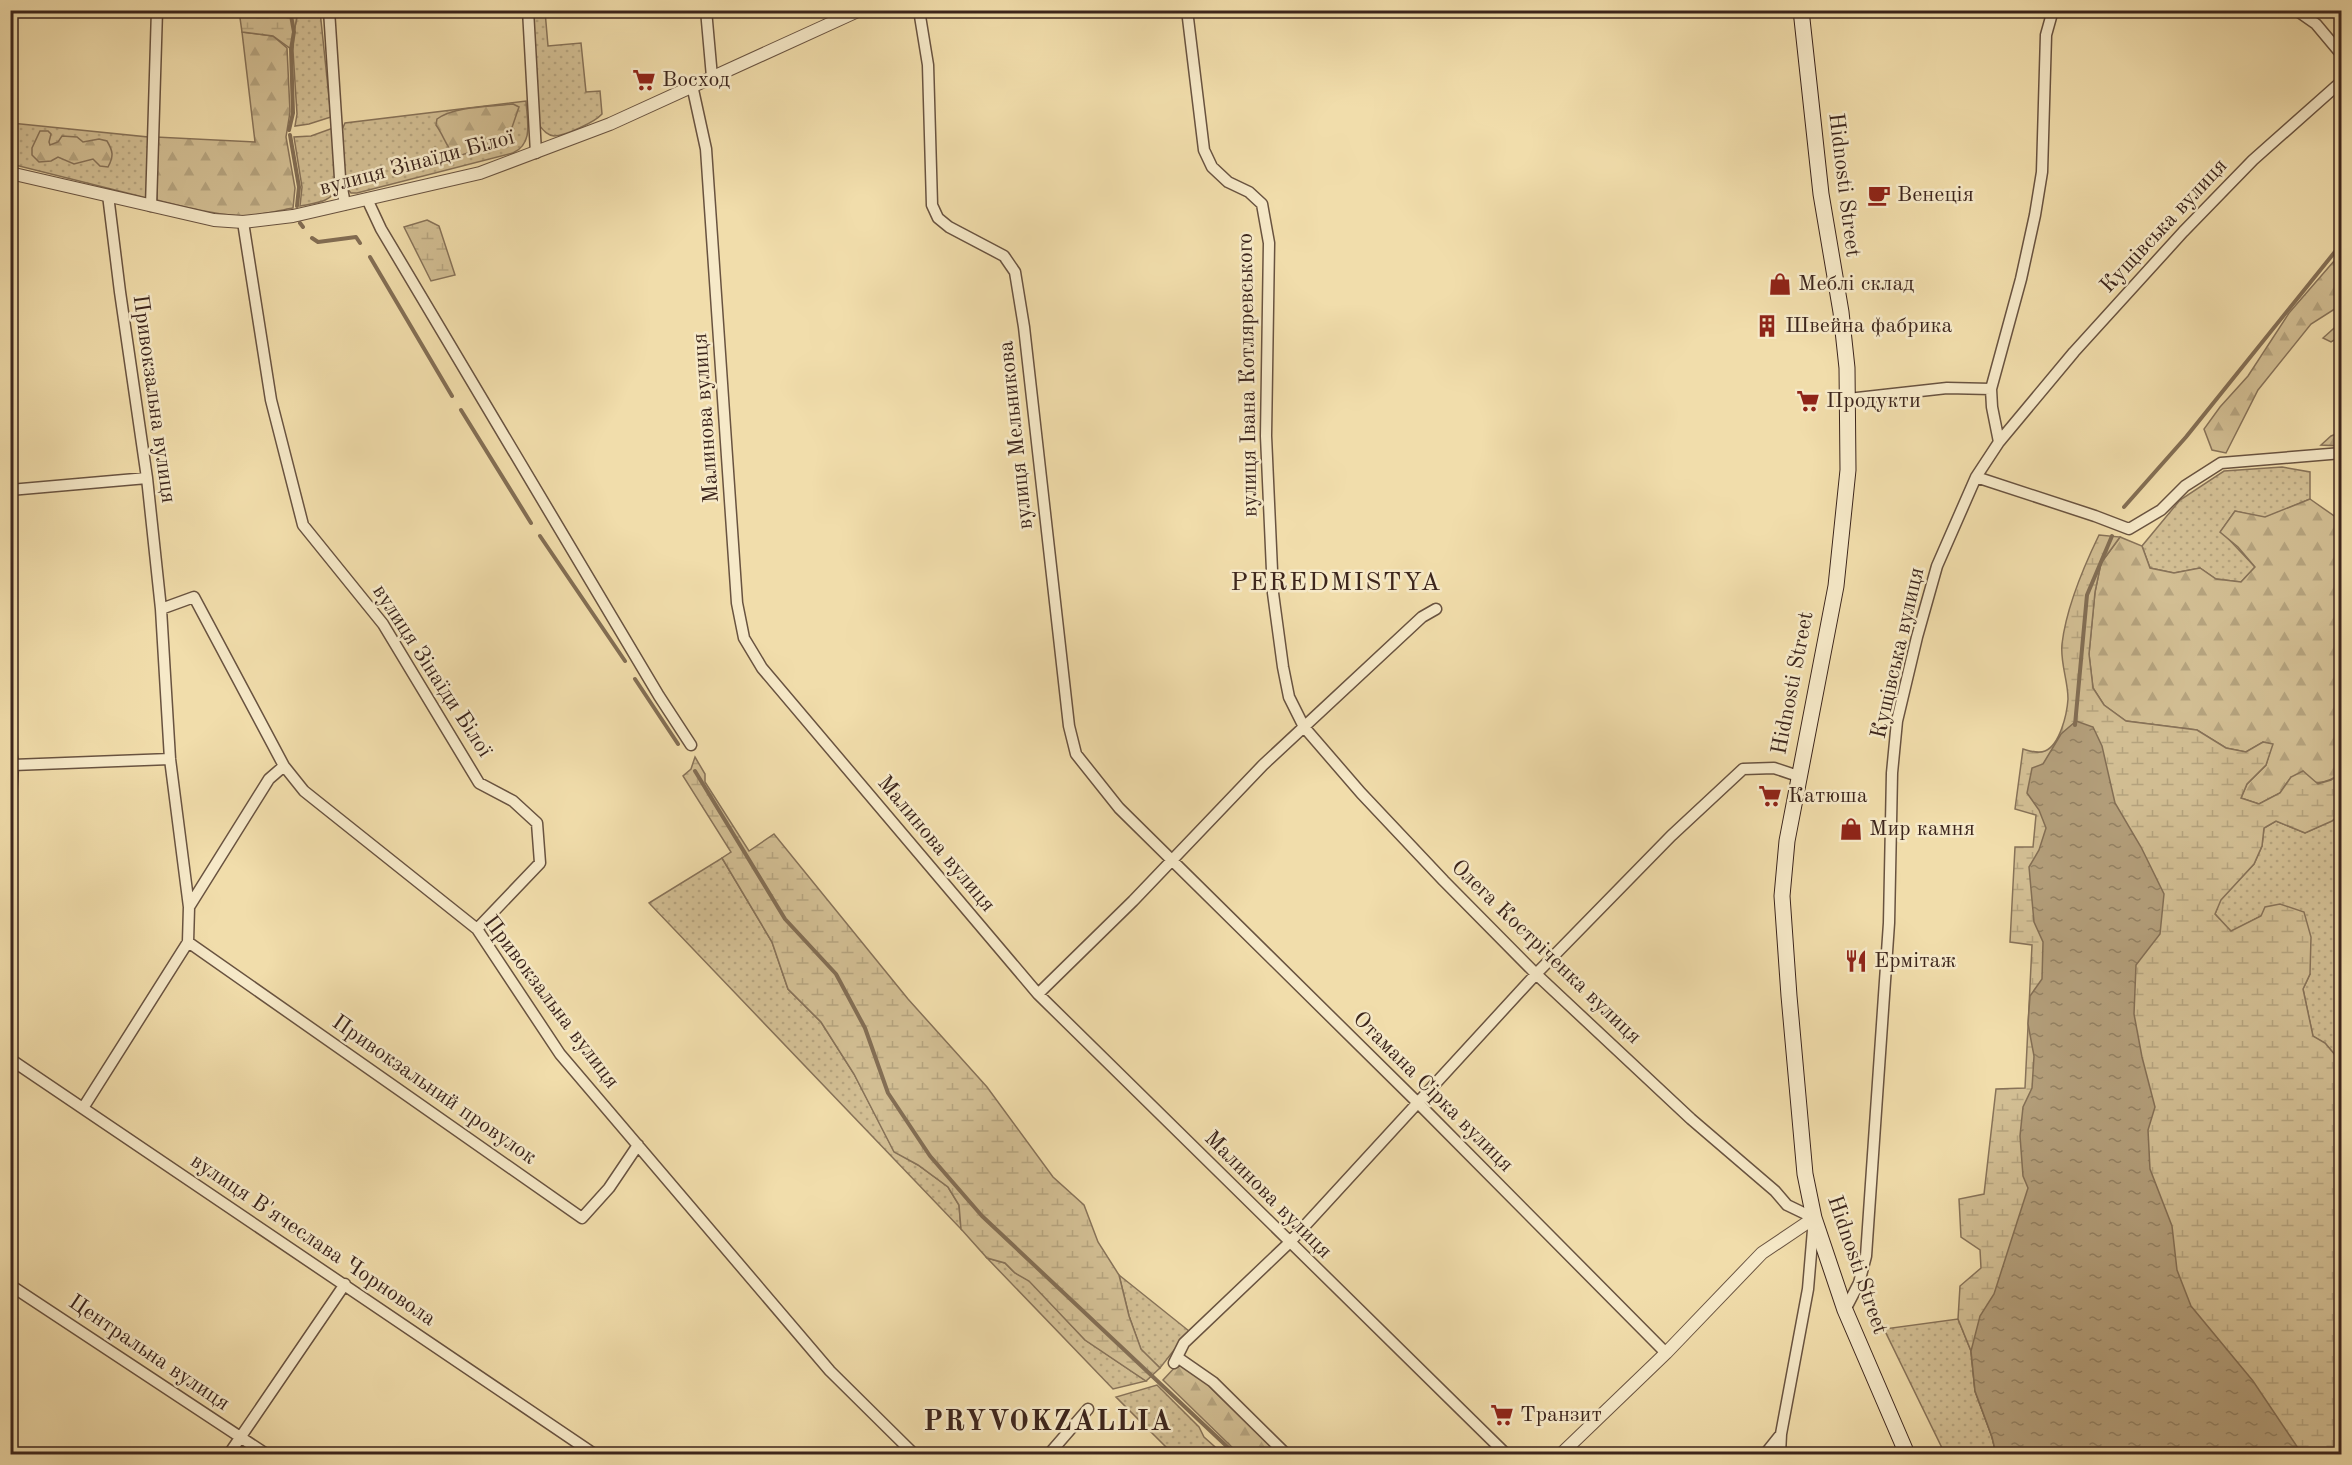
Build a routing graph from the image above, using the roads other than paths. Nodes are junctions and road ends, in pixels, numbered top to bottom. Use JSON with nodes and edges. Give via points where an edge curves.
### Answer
{"nodes":[{"id":1,"x":157,"y":10,"type":"edge"},
{"id":2,"x":329,"y":10,"type":"edge"},
{"id":3,"x":528,"y":10,"type":"edge"},
{"id":4,"x":706,"y":10,"type":"edge"},
{"id":5,"x":860,"y":10,"type":"edge"},
{"id":6,"x":919,"y":10,"type":"edge"},
{"id":7,"x":1187,"y":10,"type":"edge"},
{"id":8,"x":1801,"y":10,"type":"edge"},
{"id":9,"x":2053,"y":10,"type":"edge"},
{"id":10,"x":2296,"y":10,"type":"edge"},
{"id":11,"x":2342,"y":56,"type":"edge"},
{"id":12,"x":712,"y":76,"type":"junction"},
{"id":13,"x":2342,"y":81,"type":"edge"},
{"id":14,"x":692,"y":86,"type":"junction"},
{"id":15,"x":536,"y":153,"type":"junction"},
{"id":16,"x":10,"y":173,"type":"edge"},
{"id":17,"x":108,"y":195,"type":"junction"},
{"id":18,"x":367,"y":199,"type":"junction"},
{"id":19,"x":345,"y":204,"type":"junction"},
{"id":20,"x":151,"y":206,"type":"junction"},
{"id":21,"x":243,"y":222,"type":"junction"},
{"id":22,"x":1991,"y":389,"type":"junction"},
{"id":23,"x":1848,"y":399,"type":"junction"},
{"id":24,"x":1999,"y":442,"type":"junction"},
{"id":25,"x":2342,"y":453,"type":"edge"},
{"id":26,"x":1976,"y":477,"type":"junction"},
{"id":27,"x":147,"y":478,"type":"junction"},
{"id":28,"x":10,"y":490,"type":"edge"},
{"id":29,"x":161,"y":609,"type":"junction"},
{"id":30,"x":1436,"y":609,"type":"dead end"},
{"id":31,"x":1304,"y":727,"type":"junction"},
{"id":32,"x":10,"y":744,"type":"edge"},
{"id":33,"x":691,"y":745,"type":"dead end"},
{"id":34,"x":170,"y":759,"type":"junction"},
{"id":35,"x":13,"y":765,"type":"junction"},
{"id":36,"x":284,"y":766,"type":"junction"},
{"id":37,"x":1798,"y":776,"type":"junction"},
{"id":38,"x":10,"y":813,"type":"edge"},
{"id":39,"x":1172,"y":861,"type":"junction"},
{"id":40,"x":189,"y":907,"type":"junction"},
{"id":41,"x":477,"y":929,"type":"junction"},
{"id":42,"x":188,"y":942,"type":"junction"},
{"id":43,"x":1536,"y":974,"type":"junction"},
{"id":44,"x":1038,"y":994,"type":"junction"},
{"id":45,"x":10,"y":1059,"type":"edge"},
{"id":46,"x":1418,"y":1103,"type":"junction"},
{"id":47,"x":83,"y":1108,"type":"junction"},
{"id":48,"x":638,"y":1145,"type":"junction"},
{"id":49,"x":1814,"y":1218,"type":"junction"},
{"id":50,"x":1289,"y":1243,"type":"junction"},
{"id":51,"x":345,"y":1284,"type":"junction"},
{"id":52,"x":10,"y":1285,"type":"edge"},
{"id":53,"x":1845,"y":1310,"type":"junction"},
{"id":54,"x":1666,"y":1353,"type":"junction"},
{"id":55,"x":1088,"y":1409,"type":"dead end"},
{"id":56,"x":1781,"y":1434,"type":"junction"},
{"id":57,"x":240,"y":1437,"type":"junction"},
{"id":58,"x":229,"y":1455,"type":"edge"},
{"id":59,"x":266,"y":1455,"type":"edge"},
{"id":60,"x":594,"y":1455,"type":"edge"},
{"id":61,"x":914,"y":1455,"type":"edge"},
{"id":62,"x":1049,"y":1455,"type":"edge"},
{"id":63,"x":1286,"y":1455,"type":"edge"},
{"id":64,"x":1506,"y":1455,"type":"edge"},
{"id":65,"x":1561,"y":1455,"type":"edge"},
{"id":66,"x":1765,"y":1455,"type":"edge"},
{"id":67,"x":1780,"y":1455,"type":"edge"},
{"id":68,"x":1907,"y":1455,"type":"edge"}],
"edges":[{"from":1,"to":20,"type":"street"},
{"from":2,"to":19,"type":"street"},
{"from":3,"to":15,"type":"street"},
{"from":4,"to":12,"type":"street"},
{"from":5,"to":12,"type":"street","name":"вулиця Зінаїди Білої"},
{"from":6,"to":39,"type":"street","name":"вулиця Мельникова","via":[[928,65],[932,205],[938,218],[1004,256],[1015,272],[1069,726],[1076,754],[1119,808]]},
{"from":7,"to":31,"type":"street","name":"вулиця Івана Котляревського","via":[[1204,150],[1212,167],[1228,182],[1249,192],[1262,204],[1269,243],[1266,436],[1273,593],[1289,697]]},
{"from":8,"to":23,"type":"main road","name":"Hidnosti Street","via":[[1824,217],[1841,312]]},
{"from":9,"to":22,"type":"street","via":[[2046,35],[2042,172],[2035,215]]},
{"from":10,"to":11,"type":"street","via":[[2316,24]]},
{"from":12,"to":14,"type":"street","name":"вулиця Зінаїди Білої"},
{"from":13,"to":24,"type":"street","name":"Кущівська вулиця","via":[[2253,160],[2183,232],[2073,352]]},
{"from":14,"to":15,"type":"street","name":"вулиця Зінаїди Білої"},
{"from":14,"to":44,"type":"street","name":"Малинова вулиця","via":[[706,149],[737,603],[744,638],[762,668]]},
{"from":15,"to":18,"type":"street","name":"вулиця Зінаїди Білої","via":[[480,173]]},
{"from":16,"to":17,"type":"street","name":"вулиця Зінаїди Білої"},
{"from":17,"to":20,"type":"street","name":"вулиця Зінаїди Білої"},
{"from":17,"to":27,"type":"street","name":"Привокзальна вулиця"},
{"from":18,"to":19,"type":"street","name":"вулиця Зінаїди Білої"},
{"from":18,"to":33,"type":"street","via":[[381,229]]},
{"from":19,"to":21,"type":"street","name":"вулиця Зінаїди Білої"},
{"from":20,"to":21,"type":"street","name":"вулиця Зінаїди Білої"},
{"from":21,"to":41,"type":"street","name":"вулиця Зінаїди Білої","via":[[271,400],[303,525],[383,624],[479,783],[513,801],[537,824],[540,863]]},
{"from":22,"to":23,"type":"street","via":[[1947,388]]},
{"from":22,"to":24,"type":"street"},
{"from":23,"to":37,"type":"main road","name":"Hidnosti Street","via":[[1844,527]]},
{"from":24,"to":26,"type":"street","name":"Кущівська вулиця"},
{"from":25,"to":26,"type":"street","via":[[2221,463],[2185,486],[2161,510],[2128,529]]},
{"from":26,"to":53,"type":"street","name":"Кущівська вулиця","via":[[1937,566],[1897,721],[1889,923],[1866,1256],[1859,1283]]},
{"from":27,"to":28,"type":"street"},
{"from":27,"to":29,"type":"street","name":"Привокзальна вулиця"},
{"from":29,"to":34,"type":"street","name":"Привокзальна вулиця"},
{"from":29,"to":36,"type":"street","name":"Привокзальна вулиця","via":[[194,597]]},
{"from":30,"to":31,"type":"street","via":[[1422,617]]},
{"from":31,"to":39,"type":"street","via":[[1208,820]]},
{"from":31,"to":43,"type":"street","name":"Олега Костріченка вулиця","via":[[1436,873]]},
{"from":32,"to":35,"type":"street"},
{"from":34,"to":35,"type":"street"},
{"from":34,"to":40,"type":"street","name":"Привокзальна вулиця"},
{"from":35,"to":38,"type":"street"},
{"from":36,"to":40,"type":"street","via":[[269,779]]},
{"from":36,"to":41,"type":"street","name":"Привокзальна вулиця","via":[[304,791]]},
{"from":37,"to":43,"type":"street","via":[[1774,768],[1743,769],[1671,836]]},
{"from":37,"to":49,"type":"main road","name":"Hidnosti Street","via":[[1782,896],[1797,1096]]},
{"from":39,"to":44,"type":"street"},
{"from":39,"to":46,"type":"street","name":"Отамана Сірка вулиця"},
{"from":40,"to":42,"type":"street","name":"Привокзальна вулиця"},
{"from":41,"to":48,"type":"street","name":"Привокзальна вулиця","via":[[560,1054]]},
{"from":42,"to":47,"type":"street"},
{"from":42,"to":48,"type":"street","name":"Привокзальний провулок","via":[[582,1218],[609,1188]]},
{"from":43,"to":46,"type":"street"},
{"from":43,"to":49,"type":"street","name":"Олега Костріченка вулиця","via":[[1788,1205]]},
{"from":44,"to":50,"type":"street","name":"Малинова вулиця"},
{"from":45,"to":47,"type":"street","name":"вулиця В'ячеслава Чорновола"},
{"from":46,"to":50,"type":"street"},
{"from":46,"to":54,"type":"street","name":"Отамана Сірка вулиця"},
{"from":47,"to":51,"type":"street","name":"вулиця В'ячеслава Чорновола"},
{"from":48,"to":61,"type":"street","name":"Привокзальна вулиця","via":[[830,1371]]},
{"from":49,"to":53,"type":"main road","name":"Hidnosti Street"},
{"from":49,"to":54,"type":"street","via":[[1762,1253]]},
{"from":49,"to":56,"type":"street","via":[[1808,1289]]},
{"from":50,"to":63,"type":"street","via":[[1184,1343],[1175,1360],[1213,1382]]},
{"from":50,"to":64,"type":"street","name":"Малинова вулиця"},
{"from":51,"to":57,"type":"street"},
{"from":51,"to":60,"type":"street","name":"вулиця В'ячеслава Чорновола"},
{"from":52,"to":57,"type":"street","name":"Центральна вулиця"},
{"from":53,"to":68,"type":"main road","name":"Hidnosti Street"},
{"from":54,"to":65,"type":"street"},
{"from":55,"to":62,"type":"street"},
{"from":56,"to":66,"type":"street"},
{"from":56,"to":67,"type":"street"},
{"from":57,"to":58,"type":"street"},
{"from":57,"to":59,"type":"street","name":"Центральна вулиця"}]}
